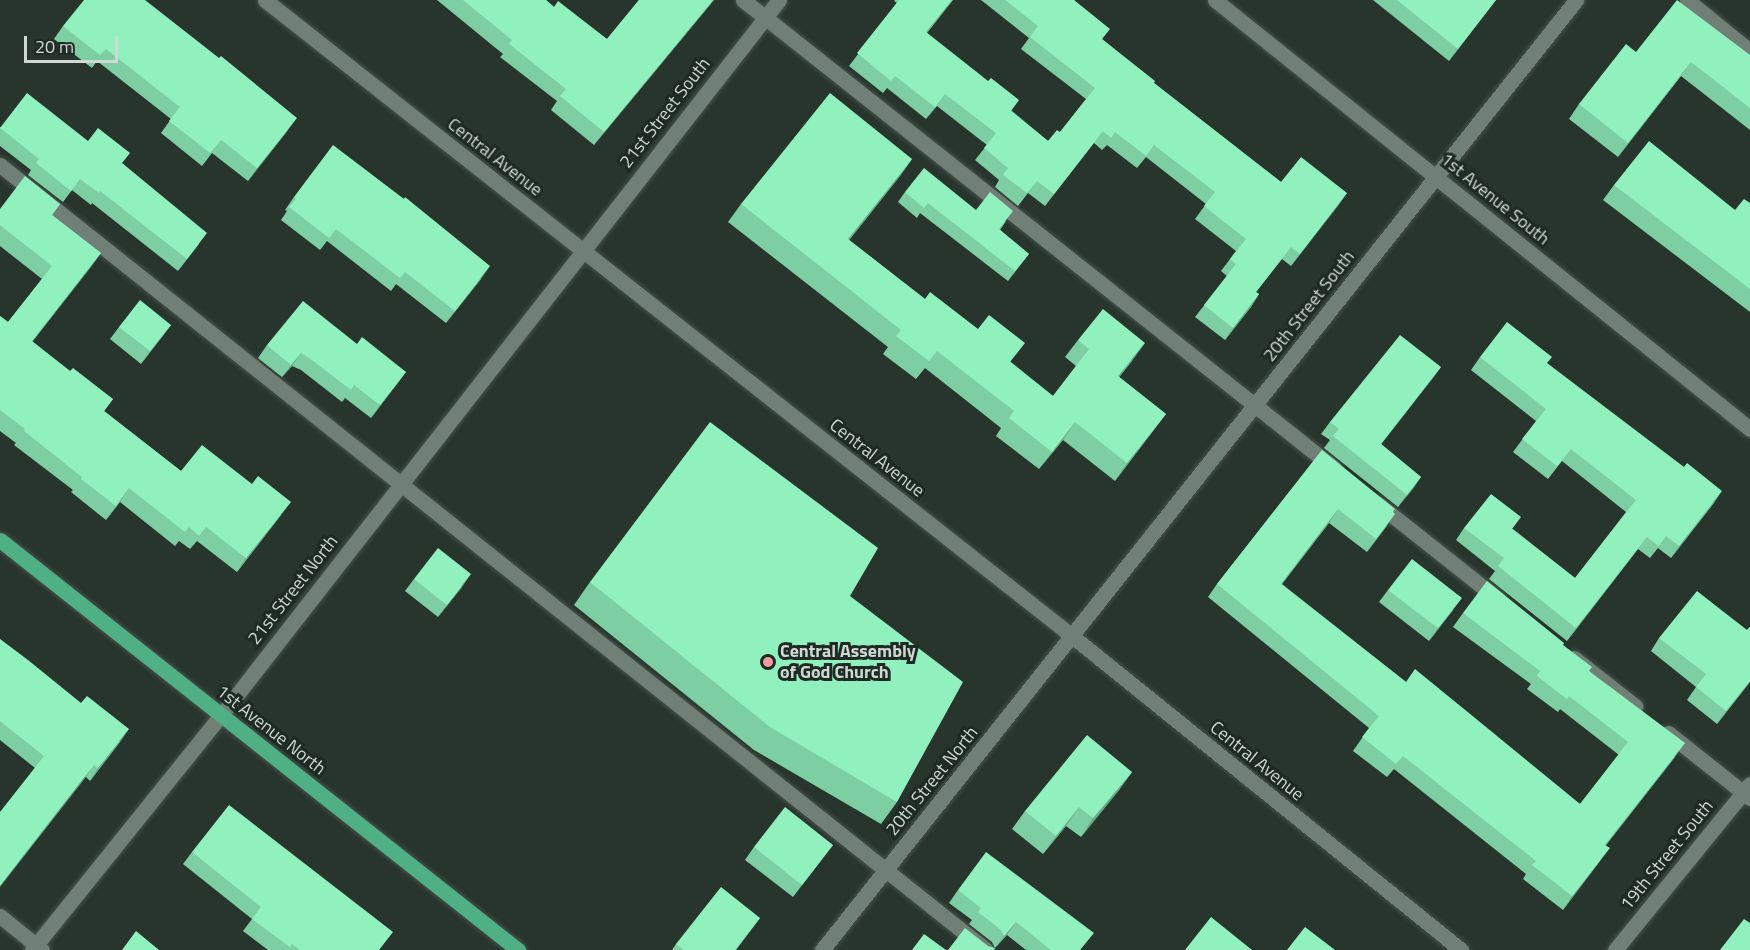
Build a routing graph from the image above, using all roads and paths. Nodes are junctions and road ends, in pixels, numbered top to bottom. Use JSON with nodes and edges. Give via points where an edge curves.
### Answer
{"nodes":[{"id":1,"x":265,"y":0,"type":"edge"},
{"id":2,"x":743,"y":0,"type":"edge"},
{"id":3,"x":779,"y":0,"type":"edge"},
{"id":4,"x":1215,"y":0,"type":"edge"},
{"id":5,"x":1576,"y":0,"type":"edge"},
{"id":6,"x":1688,"y":0,"type":"edge"},
{"id":7,"x":765,"y":17,"type":"junction"},
{"id":8,"x":1750,"y":51,"type":"edge"},
{"id":9,"x":0,"y":165,"type":"edge"},
{"id":10,"x":1436,"y":176,"type":"junction"},
{"id":11,"x":581,"y":250,"type":"junction"},
{"id":12,"x":1254,"y":406,"type":"junction"},
{"id":13,"x":1750,"y":429,"type":"edge"},
{"id":14,"x":1348,"y":480,"type":"edge"},
{"id":15,"x":401,"y":483,"type":"junction"},
{"id":16,"x":1367,"y":495,"type":"edge"},
{"id":17,"x":0,"y":540,"type":"edge"},
{"id":18,"x":1508,"y":606,"type":"edge"},
{"id":19,"x":1072,"y":636,"type":"junction"},
{"id":20,"x":1565,"y":651,"type":"edge"},
{"id":21,"x":221,"y":715,"type":"junction"},
{"id":22,"x":1748,"y":791,"type":"edge"},
{"id":23,"x":886,"y":869,"type":"junction"},
{"id":24,"x":0,"y":916,"type":"edge"},
{"id":25,"x":37,"y":948,"type":"edge"},
{"id":26,"x":519,"y":950,"type":"edge"},
{"id":27,"x":822,"y":950,"type":"edge"},
{"id":28,"x":986,"y":950,"type":"edge"},
{"id":29,"x":1461,"y":950,"type":"edge"},
{"id":30,"x":1615,"y":950,"type":"edge"}],
"edges":[{"from":1,"to":11,"type":"street","name":"Central Avenue"},
{"from":2,"to":7,"type":"street"},
{"from":3,"to":7,"type":"street","name":"21st Street South"},
{"from":4,"to":10,"type":"street","name":"1st Avenue South"},
{"from":5,"to":10,"type":"street","name":"20th Street South"},
{"from":6,"to":8,"type":"street"},
{"from":7,"to":11,"type":"street","name":"21st Street South"},
{"from":7,"to":12,"type":"street"},
{"from":9,"to":15,"type":"street"},
{"from":10,"to":12,"type":"street","name":"20th Street South"},
{"from":10,"to":13,"type":"street","name":"1st Avenue South"},
{"from":11,"to":15,"type":"street","name":"21st Street North"},
{"from":11,"to":19,"type":"street","name":"Central Avenue"},
{"from":12,"to":14,"type":"street"},
{"from":12,"to":19,"type":"street","name":"20th Street South"},
{"from":15,"to":21,"type":"street","name":"21st Street North"},
{"from":15,"to":23,"type":"street"},
{"from":16,"to":18,"type":"street"},
{"from":17,"to":21,"type":"main road","name":"1st Avenue North"},
{"from":19,"to":23,"type":"street","name":"20th Street North"},
{"from":19,"to":29,"type":"street","name":"Central Avenue"},
{"from":20,"to":22,"type":"street"},
{"from":21,"to":25,"type":"street","name":"21st Street North"},
{"from":21,"to":26,"type":"main road","name":"1st Avenue North"},
{"from":22,"to":30,"type":"street","name":"19th Street South"},
{"from":23,"to":27,"type":"street","name":"20th Street North"},
{"from":23,"to":28,"type":"street"},
{"from":24,"to":25,"type":"street"}]}
